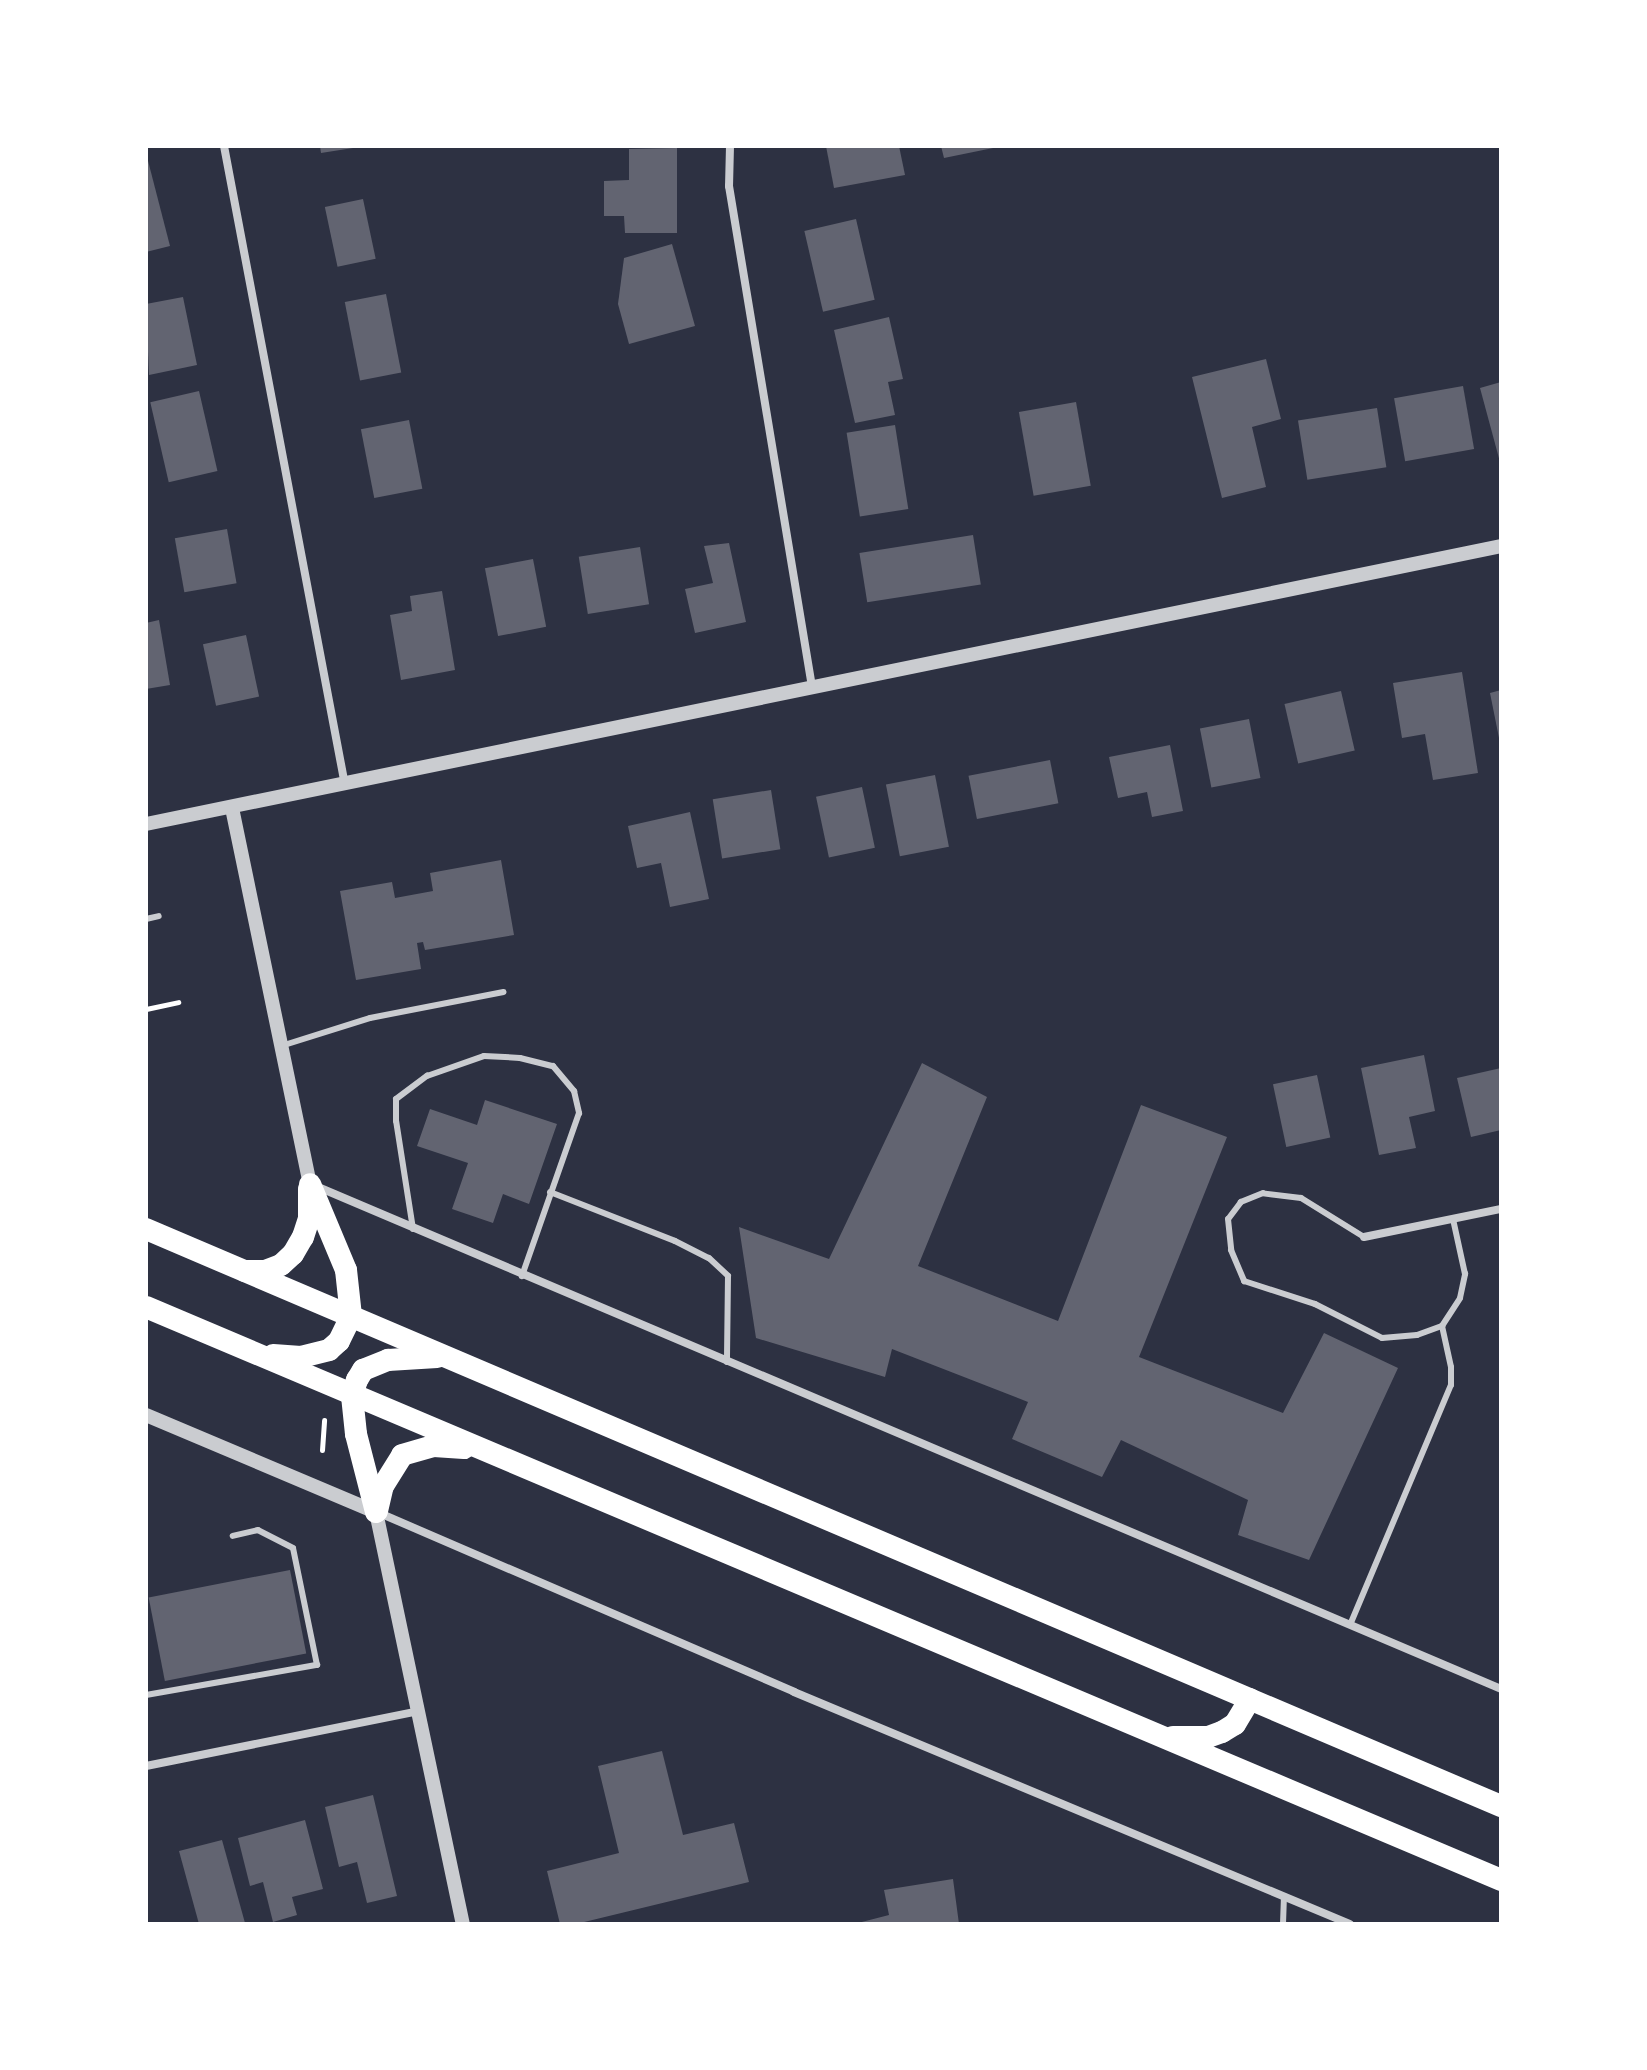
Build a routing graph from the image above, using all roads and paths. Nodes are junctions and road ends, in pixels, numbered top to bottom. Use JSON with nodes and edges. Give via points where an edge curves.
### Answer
{"nodes":[{"id":1,"x":224,"y":146,"type":"edge"},
{"id":2,"x":730,"y":146,"type":"edge"},
{"id":3,"x":1501,"y":546,"type":"edge"},
{"id":4,"x":812,"y":687,"type":"junction"},
{"id":5,"x":345,"y":785,"type":"junction"},
{"id":6,"x":232,"y":808,"type":"junction"},
{"id":7,"x":146,"y":824,"type":"edge"},
{"id":8,"x":159,"y":916,"type":"dead end"},
{"id":9,"x":146,"y":919,"type":"edge"},
{"id":10,"x":504,"y":992,"type":"dead end"},
{"id":11,"x":178,"y":1002,"type":"dead end"},
{"id":12,"x":146,"y":1009,"type":"edge"},
{"id":13,"x":281,"y":1046,"type":"junction"},
{"id":14,"x":310,"y":1184,"type":"junction"},
{"id":15,"x":550,"y":1192,"type":"junction"},
{"id":16,"x":1501,"y":1209,"type":"edge"},
{"id":17,"x":1453,"y":1219,"type":"junction"},
{"id":18,"x":146,"y":1229,"type":"edge"},
{"id":19,"x":413,"y":1229,"type":"junction"},
{"id":20,"x":1364,"y":1237,"type":"joint"},
{"id":21,"x":245,"y":1271,"type":"junction"},
{"id":22,"x":522,"y":1276,"type":"junction"},
{"id":23,"x":146,"y":1307,"type":"edge"},
{"id":24,"x":351,"y":1316,"type":"junction"},
{"id":25,"x":1442,"y":1326,"type":"junction"},
{"id":26,"x":255,"y":1353,"type":"junction"},
{"id":27,"x":447,"y":1357,"type":"junction"},
{"id":28,"x":727,"y":1362,"type":"junction"},
{"id":29,"x":352,"y":1396,"type":"junction"},
{"id":30,"x":146,"y":1415,"type":"edge"},
{"id":31,"x":324,"y":1420,"type":"dead end"},
{"id":32,"x":481,"y":1449,"type":"junction"},
{"id":33,"x":322,"y":1450,"type":"dead end"},
{"id":34,"x":376,"y":1512,"type":"junction"},
{"id":35,"x":233,"y":1536,"type":"dead end"},
{"id":36,"x":1350,"y":1625,"type":"junction"},
{"id":37,"x":1501,"y":1689,"type":"edge"},
{"id":38,"x":146,"y":1695,"type":"edge"},
{"id":39,"x":1250,"y":1699,"type":"junction"},
{"id":40,"x":419,"y":1711,"type":"junction"},
{"id":41,"x":1152,"y":1733,"type":"junction"},
{"id":42,"x":146,"y":1766,"type":"edge"},
{"id":43,"x":1501,"y":1806,"type":"edge"},
{"id":44,"x":1501,"y":1880,"type":"edge"},
{"id":45,"x":1284,"y":1896,"type":"junction"},
{"id":46,"x":463,"y":1924,"type":"edge"},
{"id":47,"x":1283,"y":1924,"type":"edge"},
{"id":48,"x":1350,"y":1924,"type":"edge"}],
"edges":[{"from":1,"to":5,"type":"street"},
{"from":2,"to":4,"type":"street","via":[[729,186]]},
{"from":3,"to":4,"type":"street"},
{"from":4,"to":5,"type":"street"},
{"from":5,"to":6,"type":"street"},
{"from":6,"to":7,"type":"street"},
{"from":6,"to":13,"type":"street"},
{"from":8,"to":9,"type":"lane"},
{"from":10,"to":13,"type":"lane","via":[[370,1018]]},
{"from":11,"to":12,"type":"path"},
{"from":13,"to":14,"type":"street"},
{"from":14,"to":19,"type":"street"},
{"from":14,"to":21,"type":"highway","via":[[309,1218],[293,1254],[265,1271]]},
{"from":14,"to":24,"type":"highway","via":[[346,1270]]},
{"from":15,"to":19,"type":"lane","via":[[579,1113],[574,1091],[553,1066],[484,1056],[427,1076],[396,1099]]},
{"from":15,"to":22,"type":"lane"},
{"from":15,"to":28,"type":"lane","via":[[675,1241],[709,1258],[728,1276]]},
{"from":16,"to":17,"type":"street"},
{"from":17,"to":20,"type":"street"},
{"from":17,"to":25,"type":"lane","via":[[1465,1274],[1460,1298]]},
{"from":18,"to":21,"type":"highway"},
{"from":19,"to":22,"type":"street"},
{"from":20,"to":25,"type":"lane","via":[[1301,1198],[1263,1193],[1241,1202],[1228,1219],[1231,1250],[1244,1281],[1315,1304],[1382,1338]]},
{"from":21,"to":24,"type":"highway"},
{"from":22,"to":28,"type":"street"},
{"from":23,"to":26,"type":"highway"},
{"from":24,"to":26,"type":"highway","via":[[329,1350],[301,1357]]},
{"from":24,"to":27,"type":"highway"},
{"from":25,"to":36,"type":"lane","via":[[1451,1385]]},
{"from":26,"to":29,"type":"highway"},
{"from":27,"to":29,"type":"highway","via":[[375,1364],[363,1370]]},
{"from":27,"to":39,"type":"highway"},
{"from":28,"to":36,"type":"street"},
{"from":29,"to":32,"type":"highway"},
{"from":29,"to":34,"type":"highway","via":[[360,1459]]},
{"from":30,"to":34,"type":"street"},
{"from":31,"to":33,"type":"path"},
{"from":32,"to":34,"type":"highway","via":[[434,1446],[402,1455],[383,1486]]},
{"from":32,"to":41,"type":"highway"},
{"from":34,"to":40,"type":"street"},
{"from":34,"to":45,"type":"street"},
{"from":35,"to":38,"type":"lane","via":[[258,1530],[293,1548],[317,1665]]},
{"from":36,"to":37,"type":"street"},
{"from":39,"to":41,"type":"highway","via":[[1235,1724],[1208,1737]]},
{"from":39,"to":43,"type":"highway"},
{"from":40,"to":42,"type":"street"},
{"from":40,"to":46,"type":"street"},
{"from":41,"to":44,"type":"highway"},
{"from":45,"to":47,"type":"lane"},
{"from":45,"to":48,"type":"street"}]}
